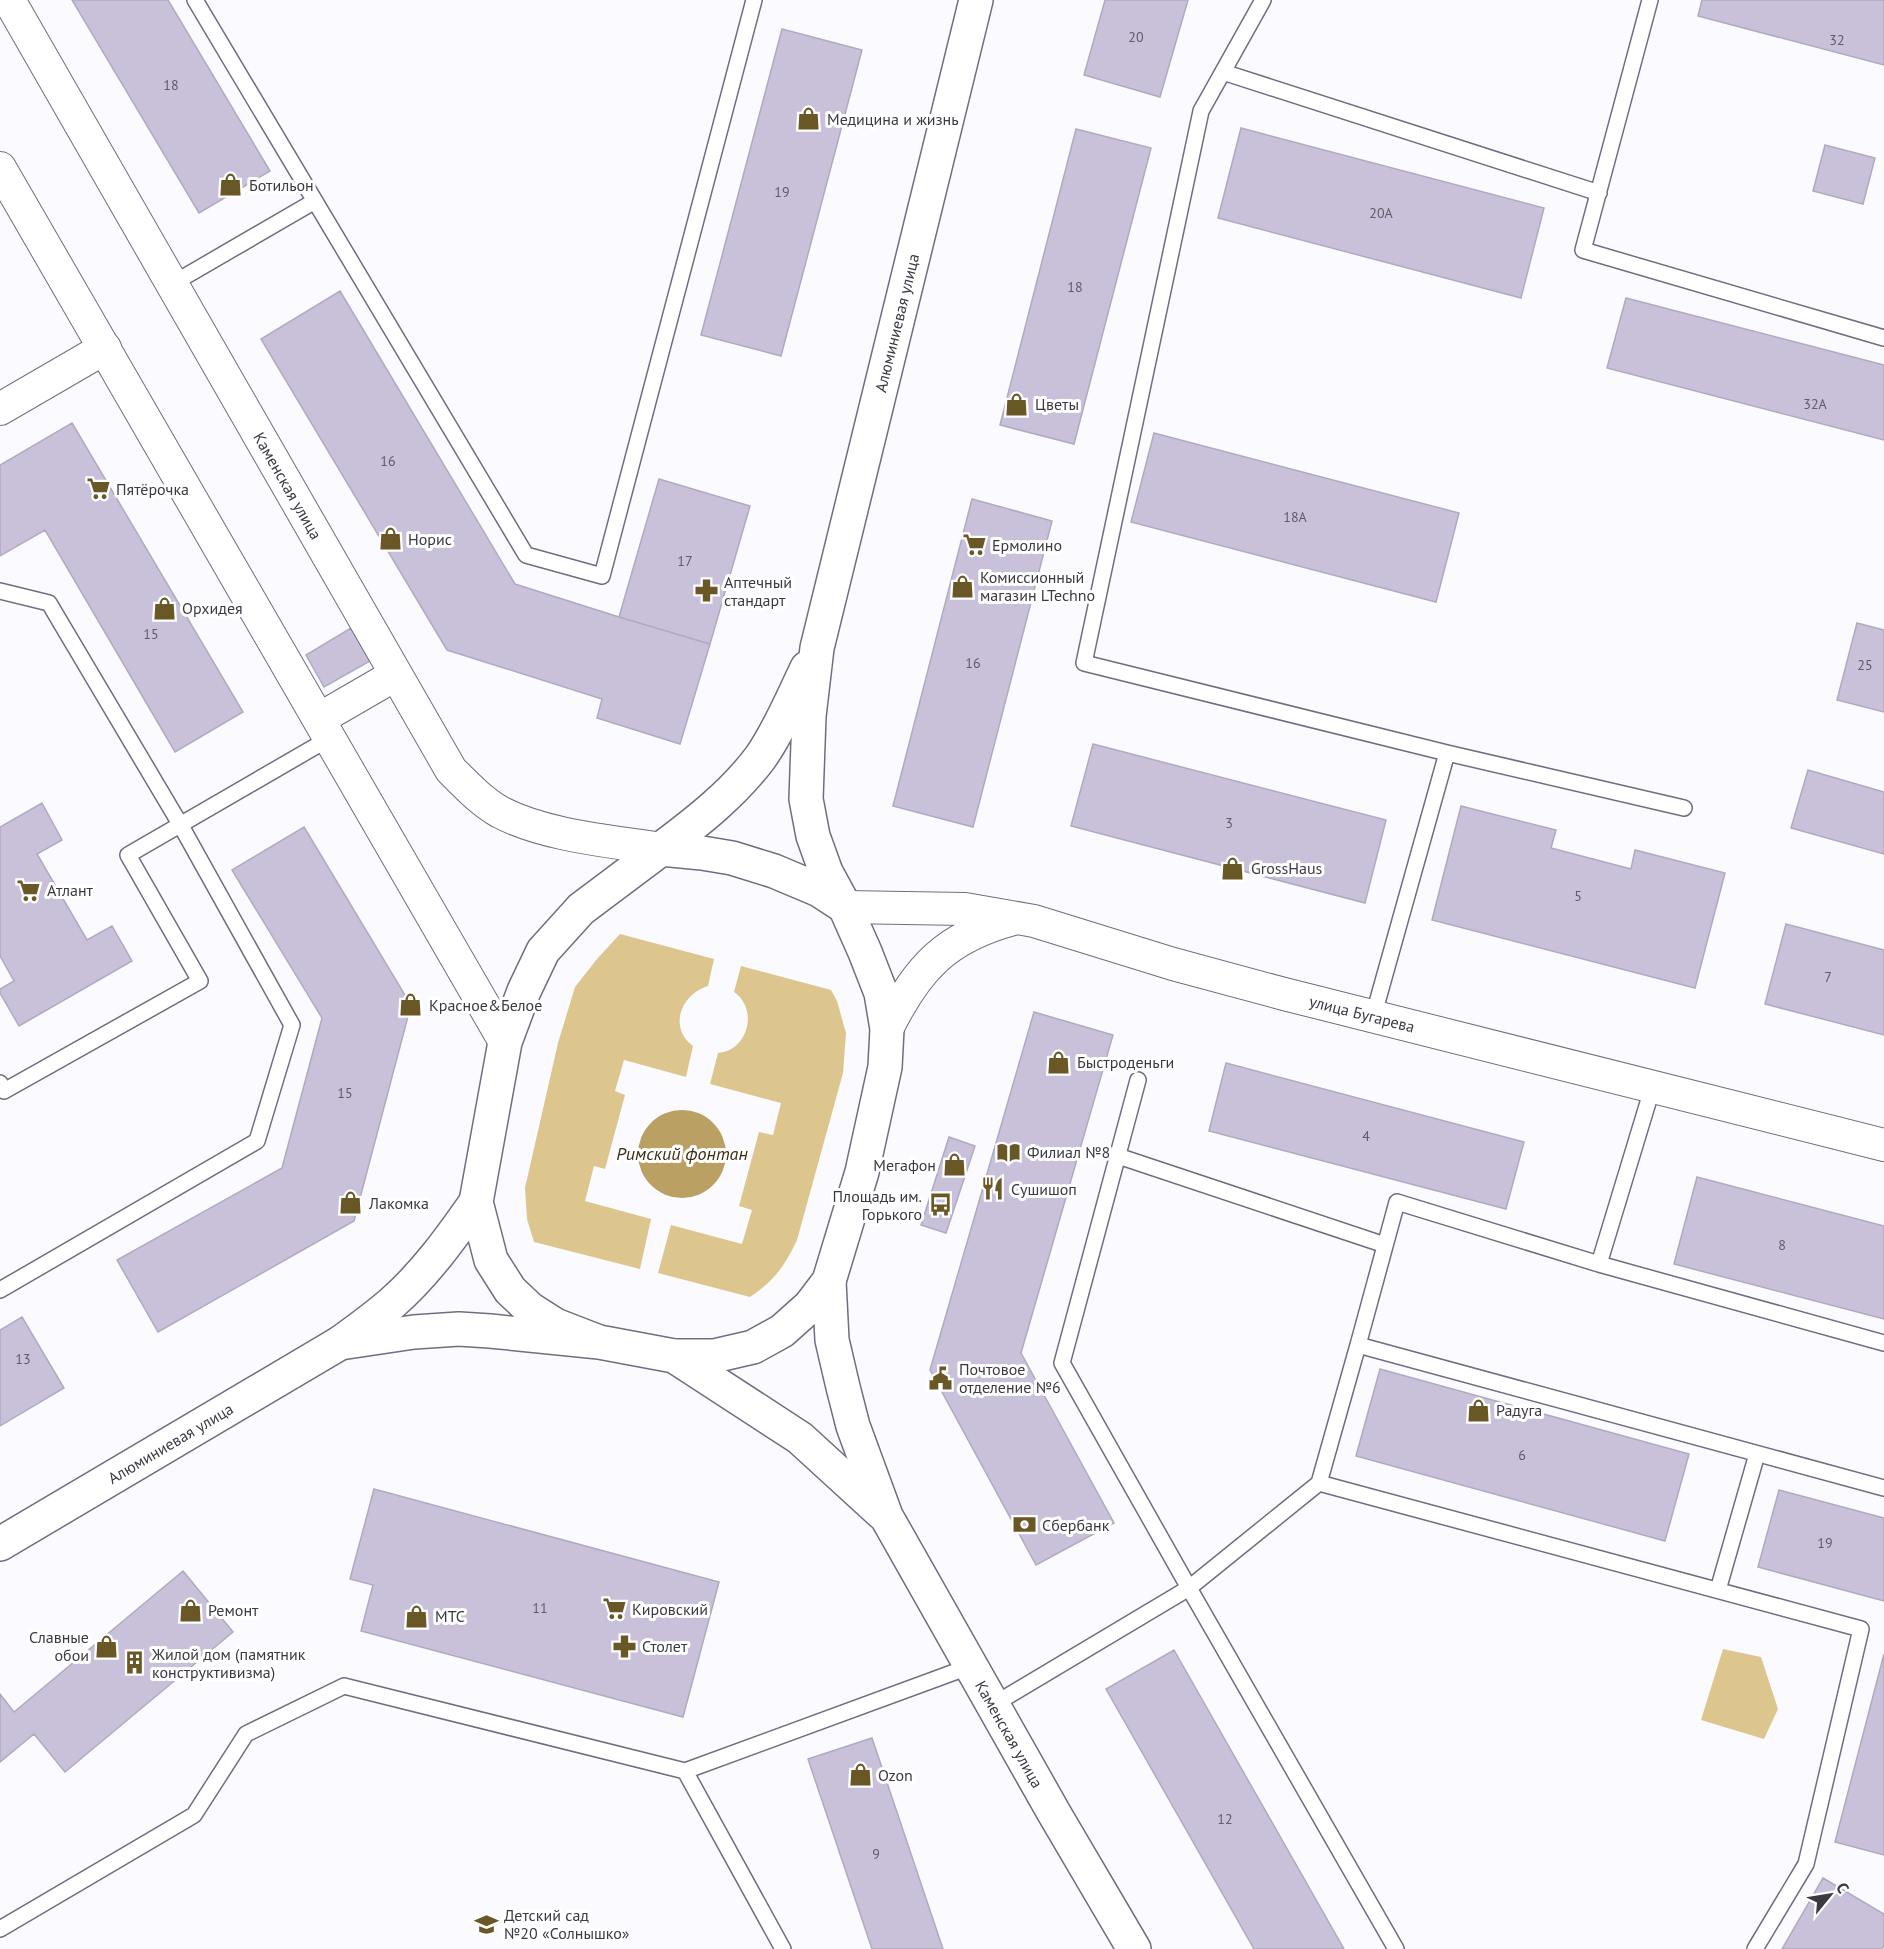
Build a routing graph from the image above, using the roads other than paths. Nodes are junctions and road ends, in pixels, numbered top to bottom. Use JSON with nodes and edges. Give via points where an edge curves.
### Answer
{"nodes":[{"id":1,"x":9,"y":0,"type":"edge"},
{"id":2,"x":195,"y":0,"type":"edge"},
{"id":3,"x":754,"y":0,"type":"edge"},
{"id":4,"x":976,"y":0,"type":"edge"},
{"id":5,"x":1263,"y":0,"type":"edge"},
{"id":6,"x":1650,"y":0,"type":"edge"},
{"id":7,"x":1223,"y":72,"type":"junction"},
{"id":8,"x":0,"y":168,"type":"edge"},
{"id":9,"x":1599,"y":193,"type":"junction"},
{"id":10,"x":315,"y":201,"type":"junction"},
{"id":11,"x":172,"y":284,"type":"junction"},
{"id":12,"x":1884,"y":338,"type":"edge"},
{"id":13,"x":105,"y":348,"type":"junction"},
{"id":14,"x":0,"y":409,"type":"edge"},
{"id":15,"x":0,"y":591,"type":"edge"},
{"id":16,"x":818,"y":648,"type":"junction"},
{"id":17,"x":395,"y":675,"type":"junction"},
{"id":18,"x":325,"y":729,"type":"junction"},
{"id":19,"x":1447,"y":753,"type":"junction"},
{"id":20,"x":1683,"y":808,"type":"dead end"},
{"id":21,"x":180,"y":824,"type":"junction"},
{"id":22,"x":661,"y":849,"type":"junction"},
{"id":23,"x":845,"y":907,"type":"junction"},
{"id":24,"x":1017,"y":918,"type":"junction"},
{"id":25,"x":1373,"y":1017,"type":"junction"},
{"id":26,"x":887,"y":1029,"type":"junction"},
{"id":27,"x":506,"y":1042,"type":"junction"},
{"id":28,"x":1138,"y":1080,"type":"dead end"},
{"id":29,"x":0,"y":1083,"type":"edge"},
{"id":30,"x":1653,"y":1086,"type":"junction"},
{"id":31,"x":1884,"y":1145,"type":"edge"},
{"id":32,"x":1118,"y":1156,"type":"junction"},
{"id":33,"x":476,"y":1202,"type":"junction"},
{"id":34,"x":1385,"y":1245,"type":"junction"},
{"id":35,"x":1599,"y":1264,"type":"junction"},
{"id":36,"x":829,"y":1281,"type":"junction"},
{"id":37,"x":0,"y":1290,"type":"edge"},
{"id":38,"x":599,"y":1342,"type":"junction"},
{"id":39,"x":340,"y":1343,"type":"junction"},
{"id":40,"x":1884,"y":1343,"type":"edge"},
{"id":41,"x":1358,"y":1345,"type":"junction"},
{"id":42,"x":674,"y":1356,"type":"junction"},
{"id":43,"x":1757,"y":1454,"type":"junction"},
{"id":44,"x":1319,"y":1483,"type":"junction"},
{"id":45,"x":1884,"y":1488,"type":"edge"},
{"id":46,"x":886,"y":1516,"type":"junction"},
{"id":47,"x":0,"y":1544,"type":"edge"},
{"id":48,"x":1188,"y":1588,"type":"junction"},
{"id":49,"x":1718,"y":1590,"type":"junction"},
{"id":50,"x":971,"y":1666,"type":"junction"},
{"id":51,"x":993,"y":1705,"type":"junction"},
{"id":52,"x":685,"y":1771,"type":"junction"},
{"id":53,"x":0,"y":1929,"type":"edge"},
{"id":54,"x":783,"y":1949,"type":"edge"},
{"id":55,"x":1134,"y":1949,"type":"edge"},
{"id":56,"x":1396,"y":1949,"type":"edge"},
{"id":57,"x":1755,"y":1949,"type":"edge"}],
"edges":[{"from":1,"to":11,"type":"street","name":"Каменская улица"},
{"from":2,"to":10,"type":"lane"},
{"from":3,"to":10,"type":"lane","via":[[602,576],[526,555]]},
{"from":4,"to":16,"type":"main road","name":"Алюминиевая улица"},
{"from":5,"to":7,"type":"lane"},
{"from":6,"to":9,"type":"lane"},
{"from":7,"to":9,"type":"lane"},
{"from":7,"to":19,"type":"lane","via":[[1201,111],[1084,663]]},
{"from":8,"to":13,"type":"street"},
{"from":9,"to":12,"type":"lane","via":[[1583,250]]},
{"from":10,"to":11,"type":"lane"},
{"from":11,"to":17,"type":"street","name":"Каменская улица"},
{"from":13,"to":14,"type":"street"},
{"from":13,"to":18,"type":"street"},
{"from":15,"to":21,"type":"lane","via":[[49,603]]},
{"from":16,"to":22,"type":"main road","via":[[760,757],[734,789]]},
{"from":16,"to":23,"type":"main road","via":[[809,716],[806,799],[826,872]]},
{"from":17,"to":18,"type":"street"},
{"from":17,"to":22,"type":"street","name":"Каменская улица","via":[[451,770],[500,812],[581,837]]},
{"from":18,"to":21,"type":"lane"},
{"from":18,"to":27,"type":"street"},
{"from":19,"to":20,"type":"lane"},
{"from":19,"to":25,"type":"lane"},
{"from":21,"to":29,"type":"lane","via":[[128,855],[200,981],[4,1091]]},
{"from":21,"to":37,"type":"lane","via":[[292,1025],[257,1141]]},
{"from":22,"to":23,"type":"main road","via":[[732,858],[774,871],[819,890]]},
{"from":22,"to":27,"type":"main road","via":[[581,909],[543,951]]},
{"from":23,"to":24,"type":"street","name":"улица Бугарева","via":[[965,909]]},
{"from":23,"to":26,"type":"main road","via":[[881,993]]},
{"from":24,"to":25,"type":"street","name":"улица Бугарева"},
{"from":24,"to":26,"type":"street","via":[[973,932],[946,949],[901,999]]},
{"from":25,"to":30,"type":"street","name":"улица Бугарева"},
{"from":26,"to":36,"type":"main road","via":[[885,1067],[862,1172]]},
{"from":27,"to":33,"type":"main road"},
{"from":28,"to":32,"type":"lane"},
{"from":30,"to":31,"type":"street","name":"улица Бугарева"},
{"from":30,"to":35,"type":"lane"},
{"from":32,"to":34,"type":"lane"},
{"from":32,"to":48,"type":"lane","via":[[1062,1363]]},
{"from":33,"to":38,"type":"main road","via":[[491,1260],[510,1290],[555,1326]]},
{"from":33,"to":39,"type":"main road","name":"Алюминиевая улица","via":[[416,1280]]},
{"from":34,"to":35,"type":"lane","via":[[1397,1202]]},
{"from":34,"to":41,"type":"lane"},
{"from":35,"to":40,"type":"lane"},
{"from":36,"to":42,"type":"main road","via":[[810,1306],[782,1331],[753,1347],[714,1356]]},
{"from":36,"to":46,"type":"main road","via":[[832,1340],[843,1387]]},
{"from":38,"to":39,"type":"main road","via":[[459,1329]]},
{"from":38,"to":42,"type":"main road"},
{"from":39,"to":47,"type":"main road","name":"Алюминиевая улица"},
{"from":41,"to":43,"type":"lane"},
{"from":41,"to":44,"type":"lane"},
{"from":42,"to":46,"type":"main road","via":[[800,1438]]},
{"from":43,"to":45,"type":"lane"},
{"from":43,"to":49,"type":"lane"},
{"from":44,"to":48,"type":"lane"},
{"from":44,"to":49,"type":"lane"},
{"from":46,"to":50,"type":"main road","name":"Каменская улица"},
{"from":48,"to":51,"type":"lane"},
{"from":48,"to":56,"type":"lane"},
{"from":49,"to":57,"type":"lane","via":[[1861,1629],[1806,1864]]},
{"from":50,"to":51,"type":"main road","name":"Каменская улица"},
{"from":50,"to":52,"type":"lane"},
{"from":51,"to":55,"type":"main road","name":"Каменская улица"},
{"from":52,"to":53,"type":"lane","via":[[344,1686],[246,1734],[194,1815]]},
{"from":52,"to":54,"type":"lane"}]}
